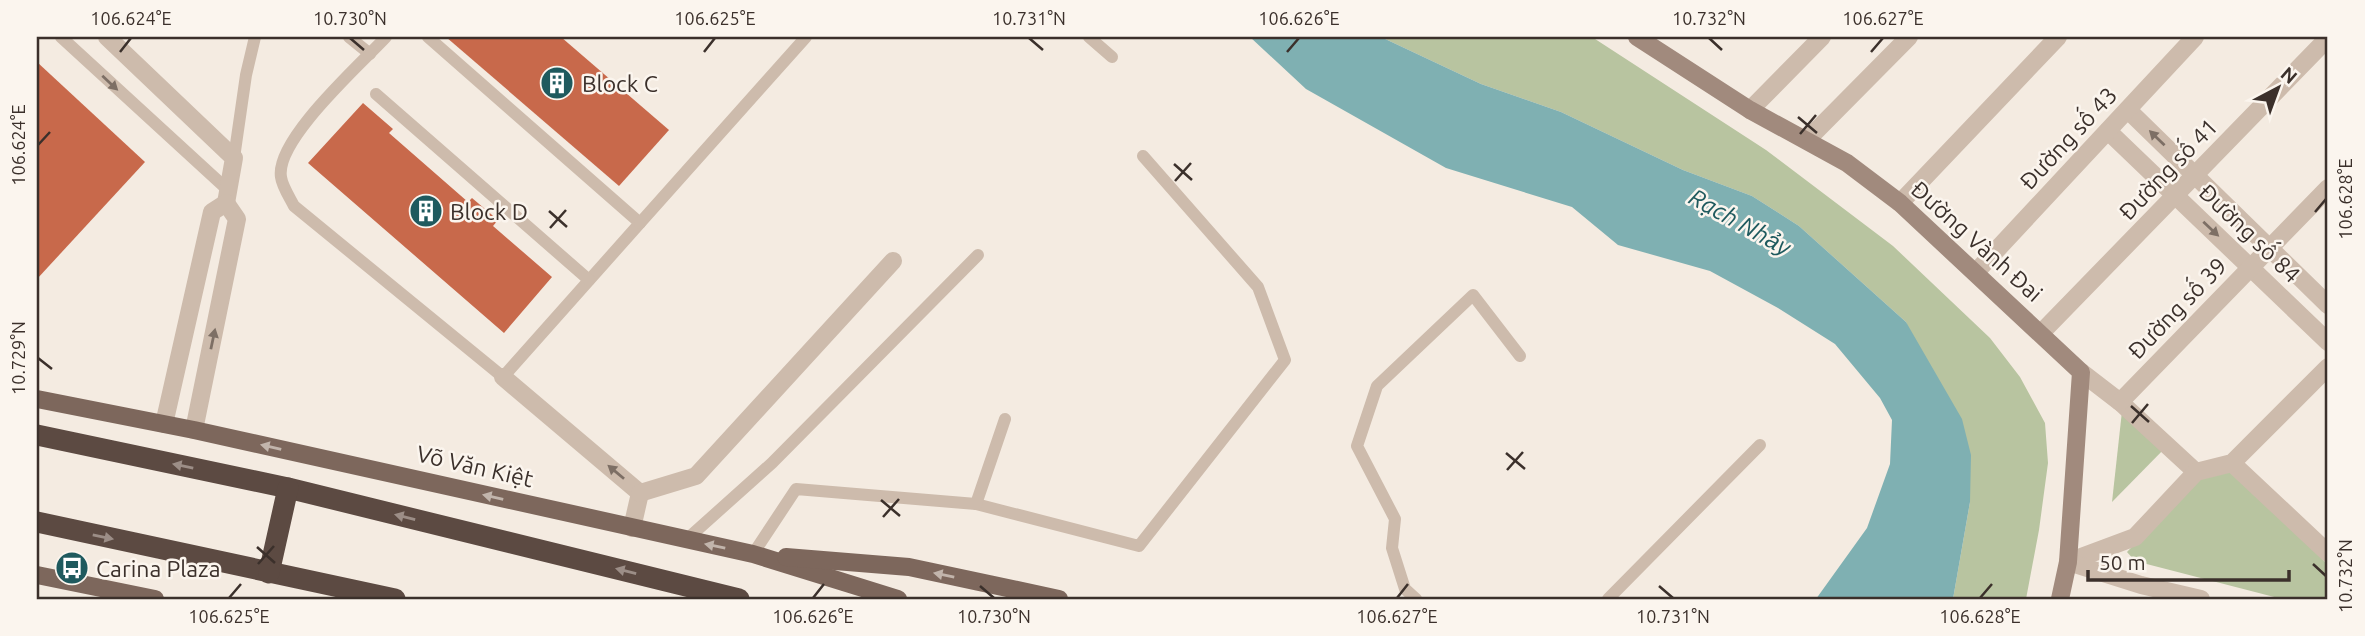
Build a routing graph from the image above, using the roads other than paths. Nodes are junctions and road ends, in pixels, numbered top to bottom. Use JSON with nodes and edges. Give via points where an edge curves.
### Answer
{"nodes":[{"id":1,"x":61,"y":37,"type":"edge"},
{"id":2,"x":107,"y":37,"type":"edge"},
{"id":3,"x":255,"y":37,"type":"edge"},
{"id":4,"x":349,"y":37,"type":"edge"},
{"id":5,"x":386,"y":37,"type":"edge"},
{"id":6,"x":428,"y":37,"type":"edge"},
{"id":7,"x":806,"y":37,"type":"edge"},
{"id":8,"x":1089,"y":37,"type":"edge"},
{"id":9,"x":1637,"y":37,"type":"edge"},
{"id":10,"x":1822,"y":37,"type":"edge"},
{"id":11,"x":1909,"y":37,"type":"edge"},
{"id":12,"x":2058,"y":37,"type":"edge"},
{"id":13,"x":2195,"y":37,"type":"edge"},
{"id":14,"x":2327,"y":38,"type":"edge"},
{"id":15,"x":370,"y":54,"type":"junction"},
{"id":16,"x":1112,"y":57,"type":"dead end"},
{"id":17,"x":376,"y":94,"type":"dead end"},
{"id":18,"x":1750,"y":110,"type":"junction"},
{"id":19,"x":2128,"y":110,"type":"junction"},
{"id":20,"x":2108,"y":131,"type":"junction"},
{"id":21,"x":1807,"y":140,"type":"junction"},
{"id":22,"x":1143,"y":156,"type":"dead end"},
{"id":23,"x":234,"y":158,"type":"junction"},
{"id":24,"x":2196,"y":175,"type":"junction"},
{"id":25,"x":2328,"y":188,"type":"edge"},
{"id":26,"x":2176,"y":196,"type":"junction"},
{"id":27,"x":228,"y":197,"type":"junction"},
{"id":28,"x":1900,"y":203,"type":"junction"},
{"id":29,"x":640,"y":223,"type":"junction"},
{"id":30,"x":2270,"y":247,"type":"junction"},
{"id":31,"x":978,"y":255,"type":"dead end"},
{"id":32,"x":893,"y":261,"type":"dead end"},
{"id":33,"x":2251,"y":267,"type":"junction"},
{"id":34,"x":1976,"y":272,"type":"junction"},
{"id":35,"x":589,"y":280,"type":"junction"},
{"id":36,"x":2328,"y":305,"type":"edge"},
{"id":37,"x":2041,"y":332,"type":"junction"},
{"id":38,"x":2328,"y":342,"type":"edge"},
{"id":39,"x":1520,"y":356,"type":"dead end"},
{"id":40,"x":2328,"y":367,"type":"edge"},
{"id":41,"x":177,"y":368,"type":"junction"},
{"id":42,"x":2081,"y":372,"type":"junction"},
{"id":43,"x":206,"y":375,"type":"junction"},
{"id":44,"x":503,"y":377,"type":"junction"},
{"id":45,"x":37,"y":399,"type":"edge"},
{"id":46,"x":2120,"y":402,"type":"junction"},
{"id":47,"x":1005,"y":419,"type":"dead end"},
{"id":48,"x":164,"y":424,"type":"junction"},
{"id":49,"x":194,"y":430,"type":"junction"},
{"id":50,"x":37,"y":435,"type":"edge"},
{"id":51,"x":1760,"y":445,"type":"dead end"},
{"id":52,"x":2232,"y":463,"type":"junction"},
{"id":53,"x":2196,"y":472,"type":"junction"},
{"id":54,"x":288,"y":488,"type":"junction"},
{"id":55,"x":640,"y":493,"type":"junction"},
{"id":56,"x":976,"y":503,"type":"junction"},
{"id":57,"x":37,"y":522,"type":"edge"},
{"id":58,"x":632,"y":528,"type":"junction"},
{"id":59,"x":686,"y":540,"type":"junction"},
{"id":60,"x":753,"y":554,"type":"junction"},
{"id":61,"x":2328,"y":554,"type":"edge"},
{"id":62,"x":2068,"y":562,"type":"junction"},
{"id":63,"x":269,"y":573,"type":"junction"},
{"id":64,"x":37,"y":575,"type":"edge"},
{"id":65,"x":148,"y":598,"type":"edge"},
{"id":66,"x":395,"y":599,"type":"edge"},
{"id":67,"x":739,"y":599,"type":"edge"},
{"id":68,"x":898,"y":599,"type":"edge"},
{"id":69,"x":1059,"y":599,"type":"edge"},
{"id":70,"x":1416,"y":599,"type":"edge"},
{"id":71,"x":1608,"y":599,"type":"edge"},
{"id":72,"x":2060,"y":599,"type":"edge"},
{"id":73,"x":2202,"y":599,"type":"edge"}],
"edges":[{"from":1,"to":27,"type":"lane","one_way":true},
{"from":2,"to":23,"type":"street"},
{"from":3,"to":23,"type":"lane"},
{"from":4,"to":15,"type":"lane"},
{"from":5,"to":15,"type":"lane"},
{"from":6,"to":29,"type":"lane"},
{"from":7,"to":29,"type":"lane"},
{"from":8,"to":16,"type":"lane"},
{"from":9,"to":18,"type":"street","name":"Đường Vành Đai"},
{"from":10,"to":18,"type":"street"},
{"from":11,"to":21,"type":"street"},
{"from":12,"to":28,"type":"street"},
{"from":13,"to":19,"type":"street","name":"Đường số 43"},
{"from":14,"to":24,"type":"street","name":"Đường số 41"},
{"from":15,"to":44,"type":"lane","via":[[319,104],[287,150],[280,176],[294,206]]},
{"from":17,"to":35,"type":"lane"},
{"from":18,"to":21,"type":"street","name":"Đường Vành Đai"},
{"from":19,"to":20,"type":"street","name":"Đường số 43"},
{"from":24,"to":19,"type":"street","name":"Đường số 84","one_way":true},
{"from":20,"to":26,"type":"street","name":"Đường số 84"},
{"from":20,"to":34,"type":"street","name":"Đường số 43"},
{"from":21,"to":28,"type":"street","name":"Đường Vành Đai"},
{"from":22,"to":56,"type":"lane","via":[[1258,287],[1285,360],[1139,546]]},
{"from":23,"to":27,"type":"street"},
{"from":24,"to":26,"type":"street","name":"Đường số 41"},
{"from":24,"to":30,"type":"street","name":"Đường số 84"},
{"from":25,"to":30,"type":"street","name":"Đường số 39"},
{"from":26,"to":33,"type":"street","name":"Đường số 84","one_way":true},
{"from":26,"to":37,"type":"street","name":"Đường số 41"},
{"from":27,"to":41,"type":"street","via":[[212,212]]},
{"from":43,"to":27,"type":"street","one_way":true,"via":[[237,219]]},
{"from":28,"to":34,"type":"street","name":"Đường Vành Đai"},
{"from":29,"to":35,"type":"lane"},
{"from":30,"to":33,"type":"street","name":"Đường số 39"},
{"from":30,"to":36,"type":"street","name":"Đường số 84"},
{"from":31,"to":59,"type":"lane","via":[[772,463]]},
{"from":32,"to":55,"type":"street","via":[[696,476]]},
{"from":33,"to":38,"type":"street","name":"Đường số 84"},
{"from":33,"to":46,"type":"street","name":"Đường số 39"},
{"from":34,"to":37,"type":"street","name":"Đường Vành Đai"},
{"from":35,"to":44,"type":"lane"},
{"from":37,"to":42,"type":"street","name":"Đường Vành Đai"},
{"from":39,"to":70,"type":"lane","via":[[1473,295],[1377,386],[1357,446],[1395,519],[1392,548],[1405,589]]},
{"from":40,"to":52,"type":"street"},
{"from":41,"to":43,"type":"street"},
{"from":41,"to":48,"type":"street"},
{"from":42,"to":46,"type":"street"},
{"from":42,"to":62,"type":"street"},
{"from":43,"to":49,"type":"street"},
{"from":55,"to":44,"type":"street","one_way":true},
{"from":45,"to":48,"type":"main road","name":"Võ Văn Kiệt"},
{"from":46,"to":53,"type":"street"},
{"from":47,"to":56,"type":"lane"},
{"from":48,"to":49,"type":"main road","name":"Võ Văn Kiệt"},
{"from":58,"to":49,"type":"main road","name":"Võ Văn Kiệt","one_way":true},
{"from":54,"to":50,"type":"highway","one_way":true},
{"from":51,"to":71,"type":"lane"},
{"from":52,"to":53,"type":"street"},
{"from":52,"to":61,"type":"street"},
{"from":53,"to":62,"type":"street","via":[[2135,537]]},
{"from":54,"to":63,"type":"highway"},
{"from":67,"to":54,"type":"highway","one_way":true},
{"from":55,"to":58,"type":"street"},
{"from":56,"to":60,"type":"lane","via":[[796,489]]},
{"from":57,"to":63,"type":"highway","one_way":true},
{"from":58,"to":59,"type":"main road","name":"Võ Văn Kiệt"},
{"from":60,"to":59,"type":"main road","name":"Võ Văn Kiệt","one_way":true},
{"from":60,"to":68,"type":"main road","name":"Võ Văn Kiệt"},
{"from":69,"to":60,"type":"main road","one_way":true,"via":[[909,567]]},
{"from":62,"to":72,"type":"street"},
{"from":62,"to":73,"type":"street"},
{"from":63,"to":66,"type":"highway"},
{"from":64,"to":65,"type":"main road"}]}
